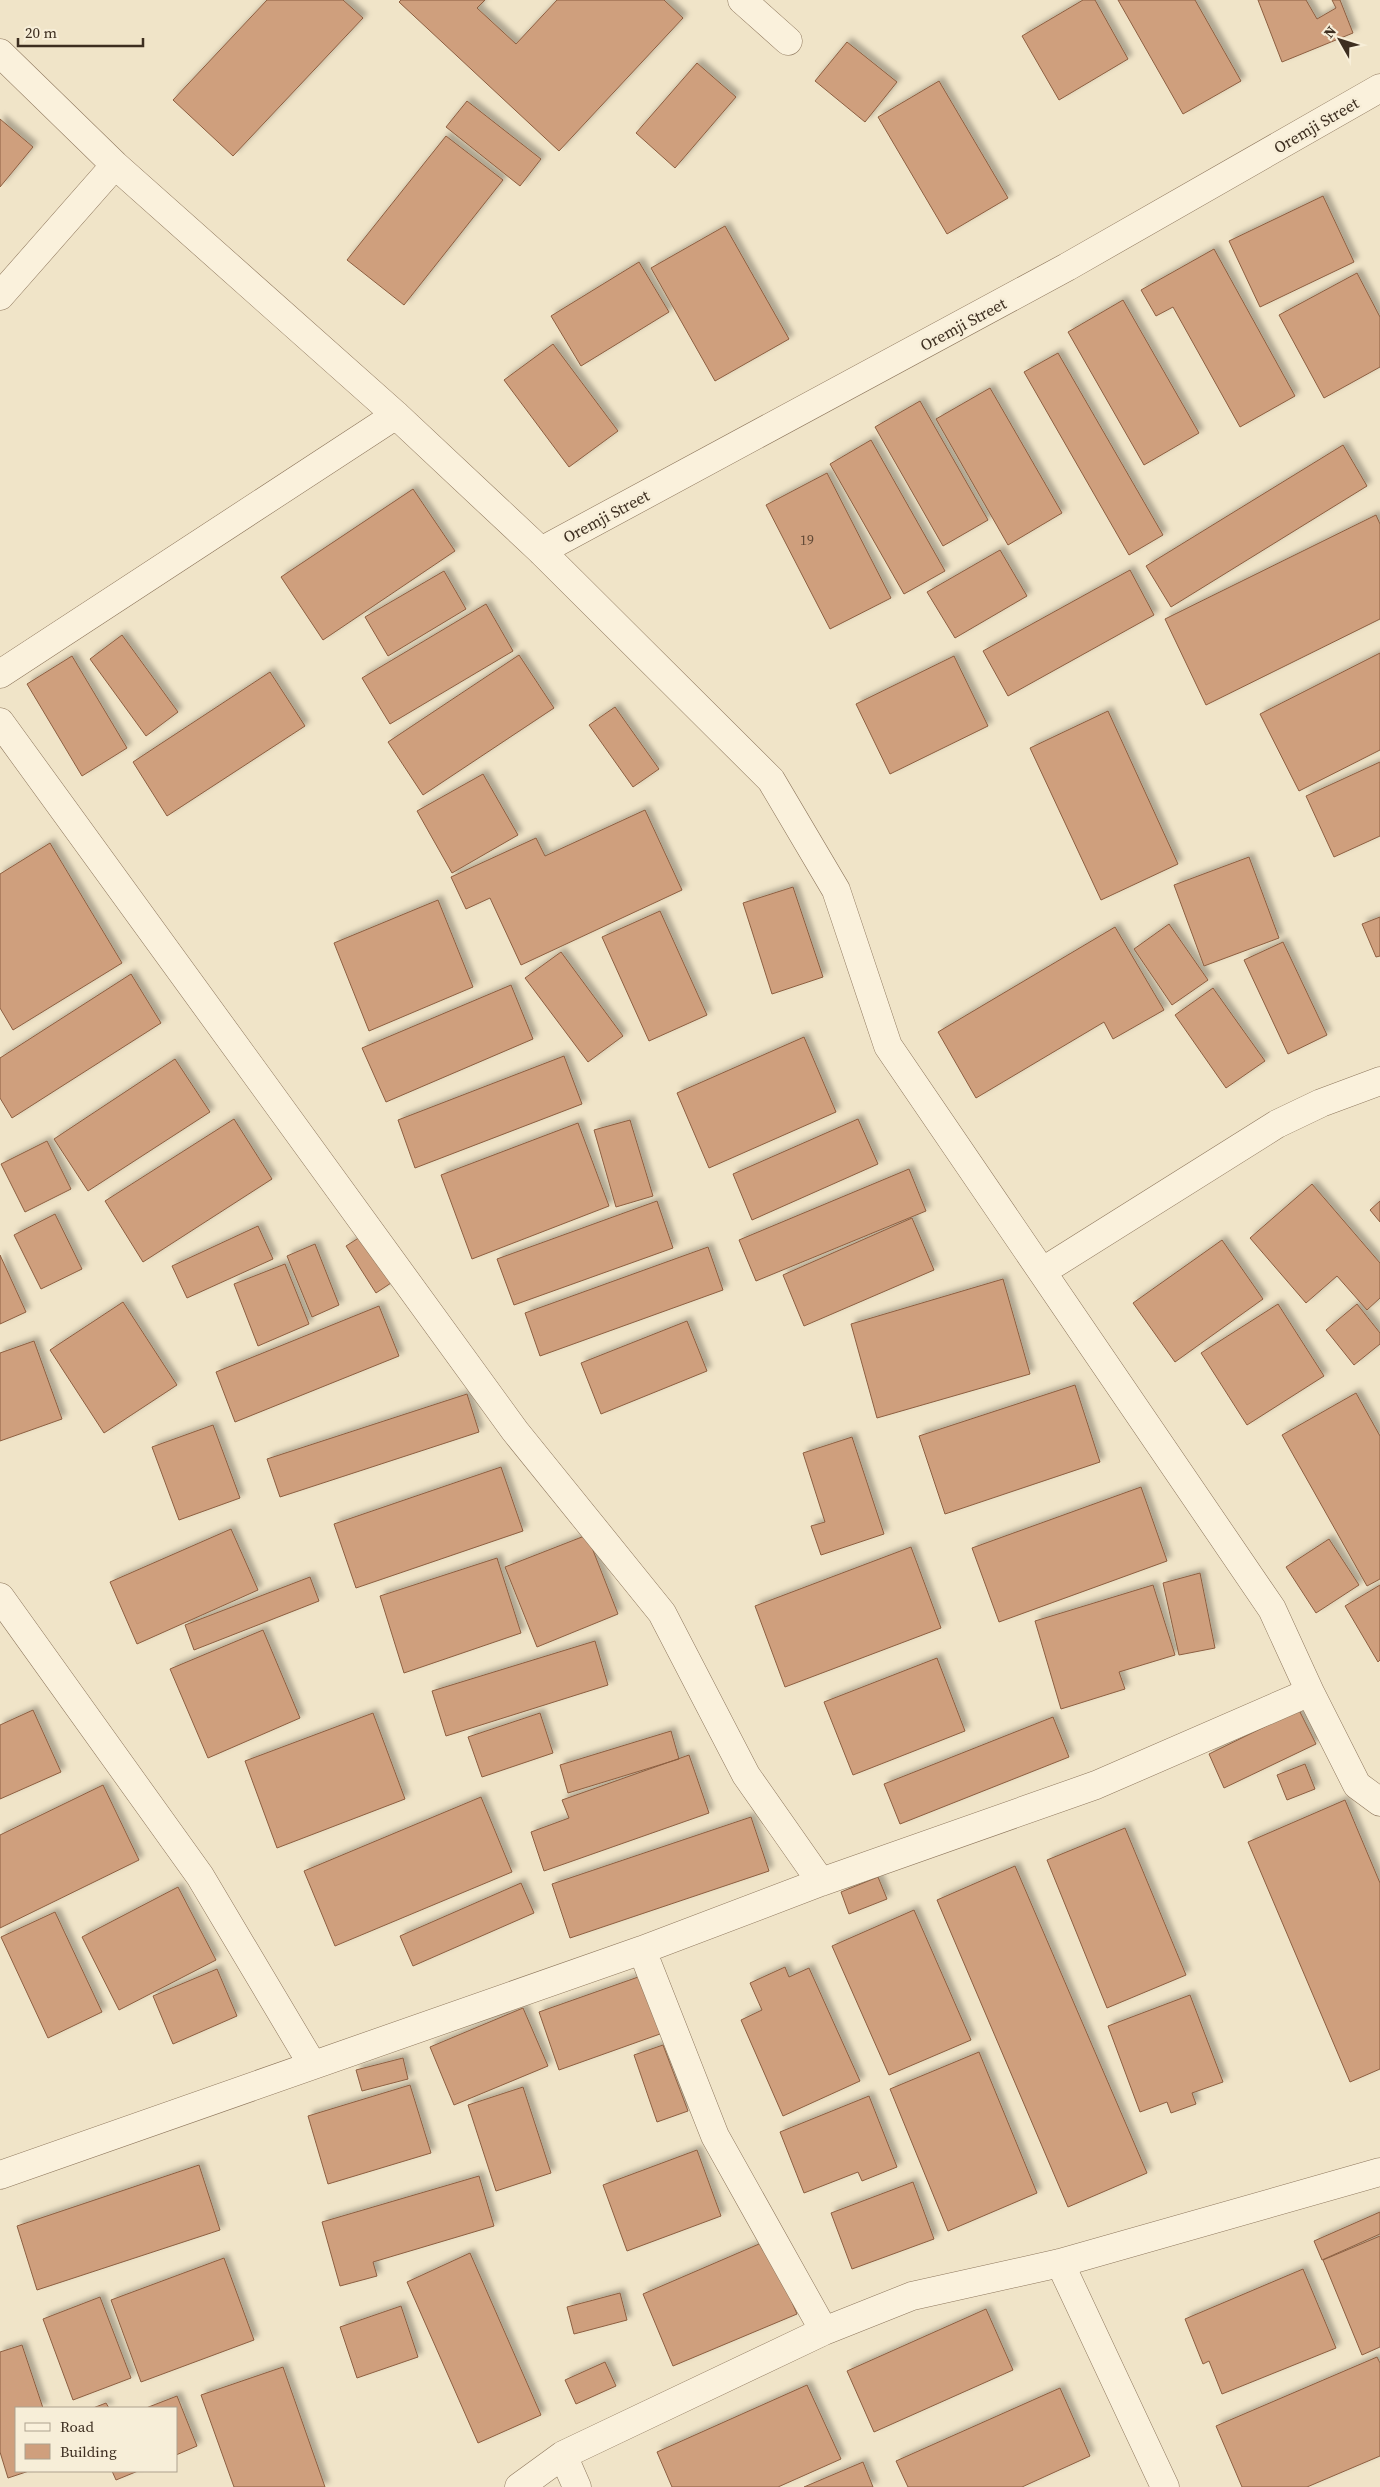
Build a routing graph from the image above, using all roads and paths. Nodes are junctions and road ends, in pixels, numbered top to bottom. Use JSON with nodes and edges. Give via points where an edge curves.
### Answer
{"nodes":[{"id":1,"x":742,"y":0,"type":"edge"},
{"id":2,"x":788,"y":41,"type":"dead end"},
{"id":3,"x":0,"y":53,"type":"edge"},
{"id":4,"x":1380,"y":88,"type":"edge"},
{"id":5,"x":115,"y":165,"type":"junction"},
{"id":6,"x":0,"y":296,"type":"edge"},
{"id":7,"x":396,"y":415,"type":"junction"},
{"id":8,"x":541,"y":551,"type":"junction"},
{"id":9,"x":0,"y":674,"type":"edge"},
{"id":10,"x":0,"y":722,"type":"edge"},
{"id":11,"x":1380,"y":1081,"type":"edge"},
{"id":12,"x":1042,"y":1271,"type":"junction"},
{"id":13,"x":0,"y":1597,"type":"edge"},
{"id":14,"x":1310,"y":1692,"type":"junction"},
{"id":15,"x":1380,"y":1802,"type":"edge"},
{"id":16,"x":821,"y":1882,"type":"junction"},
{"id":17,"x":642,"y":1950,"type":"junction"},
{"id":18,"x":312,"y":2064,"type":"junction"},
{"id":19,"x":1380,"y":2172,"type":"edge"},
{"id":20,"x":0,"y":2175,"type":"edge"},
{"id":21,"x":1060,"y":2263,"type":"junction"},
{"id":22,"x":824,"y":2332,"type":"junction"},
{"id":23,"x":562,"y":2455,"type":"junction"},
{"id":24,"x":518,"y":2487,"type":"edge"},
{"id":25,"x":577,"y":2487,"type":"edge"},
{"id":26,"x":1165,"y":2487,"type":"edge"}],
"edges":[{"from":1,"to":2,"type":"street"},
{"from":3,"to":5,"type":"street"},
{"from":4,"to":8,"type":"street","name":"Oremji Street","via":[[1067,268]]},
{"from":5,"to":6,"type":"street"},
{"from":5,"to":7,"type":"street"},
{"from":7,"to":8,"type":"street"},
{"from":7,"to":9,"type":"street"},
{"from":8,"to":12,"type":"street","via":[[770,780],[836,890],[888,1046]]},
{"from":10,"to":16,"type":"street","via":[[515,1431],[662,1613],[746,1775]]},
{"from":11,"to":12,"type":"street","via":[[1321,1102],[1276,1124]]},
{"from":12,"to":14,"type":"street","via":[[1272,1609]]},
{"from":13,"to":18,"type":"street","via":[[200,1876]]},
{"from":14,"to":15,"type":"street","via":[[1357,1784]]},
{"from":14,"to":16,"type":"street","via":[[1096,1785]]},
{"from":16,"to":17,"type":"street"},
{"from":17,"to":18,"type":"street"},
{"from":17,"to":22,"type":"street","via":[[715,2136]]},
{"from":18,"to":20,"type":"street"},
{"from":19,"to":21,"type":"street"},
{"from":21,"to":22,"type":"street","via":[[912,2296]]},
{"from":21,"to":26,"type":"street"},
{"from":22,"to":23,"type":"street"},
{"from":23,"to":24,"type":"street"},
{"from":23,"to":25,"type":"street"}]}
